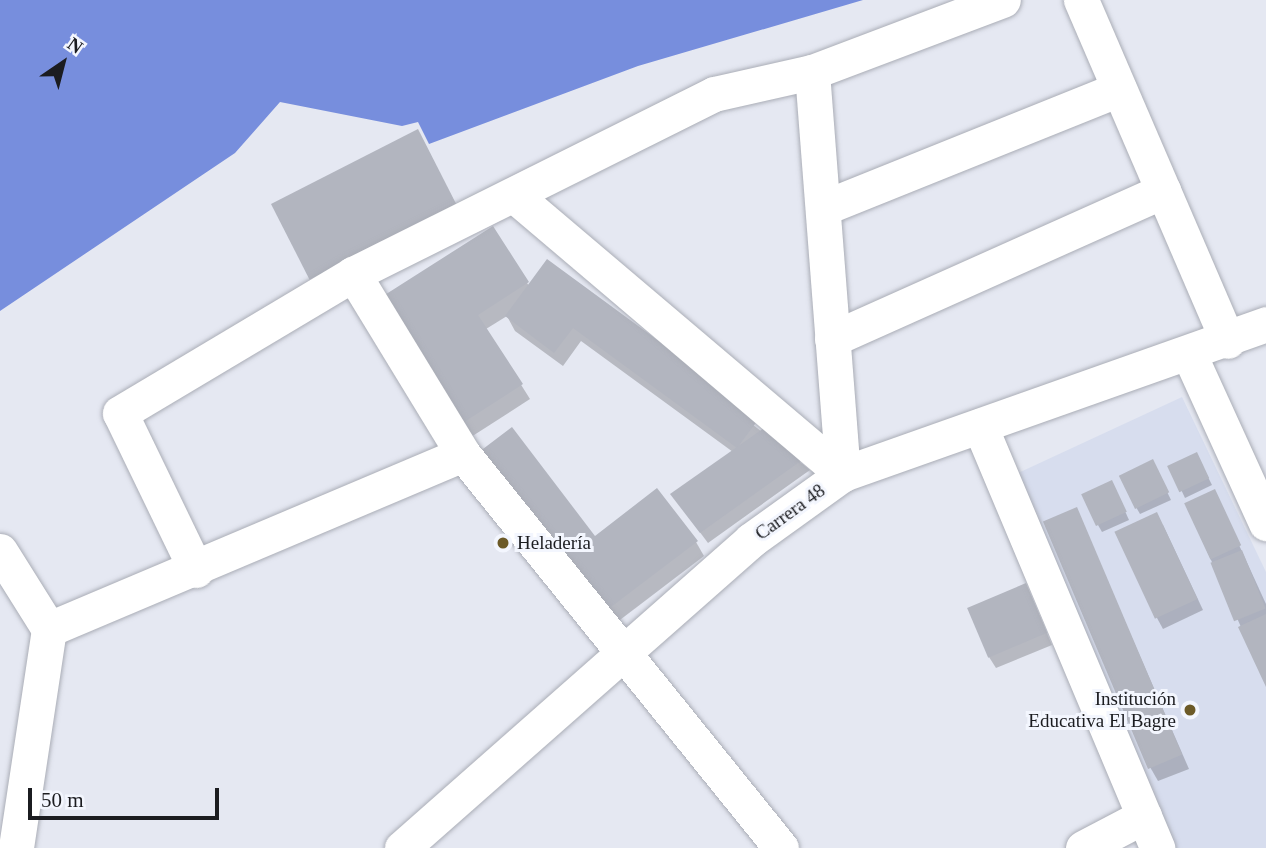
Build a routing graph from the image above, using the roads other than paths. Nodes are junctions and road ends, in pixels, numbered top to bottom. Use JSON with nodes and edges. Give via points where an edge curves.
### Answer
{"nodes":[{"id":1,"x":1003,"y":0,"type":"edge"},
{"id":2,"x":1081,"y":0,"type":"edge"},
{"id":3,"x":812,"y":72,"type":"junction"},
{"id":4,"x":1119,"y":89,"type":"junction"},
{"id":5,"x":1163,"y":191,"type":"junction"},
{"id":6,"x":515,"y":196,"type":"junction"},
{"id":7,"x":822,"y":208,"type":"junction"},
{"id":8,"x":353,"y":274,"type":"junction"},
{"id":9,"x":1266,"y":324,"type":"edge"},
{"id":10,"x":832,"y":339,"type":"junction"},
{"id":11,"x":1228,"y":341,"type":"junction"},
{"id":12,"x":1189,"y":354,"type":"junction"},
{"id":13,"x":980,"y":426,"type":"junction"},
{"id":14,"x":463,"y":454,"type":"junction"},
{"id":15,"x":843,"y":474,"type":"junction"},
{"id":16,"x":1266,"y":523,"type":"edge"},
{"id":17,"x":0,"y":551,"type":"edge"},
{"id":18,"x":196,"y":570,"type":"junction"},
{"id":19,"x":49,"y":629,"type":"junction"},
{"id":20,"x":621,"y":652,"type":"junction"},
{"id":21,"x":1144,"y":816,"type":"junction"},
{"id":22,"x":16,"y":848,"type":"edge"},
{"id":23,"x":402,"y":848,"type":"edge"},
{"id":24,"x":781,"y":848,"type":"edge"},
{"id":25,"x":1083,"y":848,"type":"edge"},
{"id":26,"x":1157,"y":848,"type":"edge"}],
"edges":[{"from":1,"to":3,"type":"street"},
{"from":2,"to":4,"type":"street"},
{"from":3,"to":6,"type":"street","via":[[714,94]]},
{"from":3,"to":7,"type":"street"},
{"from":4,"to":5,"type":"street"},
{"from":4,"to":7,"type":"street"},
{"from":5,"to":10,"type":"street"},
{"from":5,"to":11,"type":"street"},
{"from":6,"to":8,"type":"street"},
{"from":6,"to":15,"type":"street"},
{"from":7,"to":10,"type":"street"},
{"from":8,"to":14,"type":"street"},
{"from":8,"to":18,"type":"street","via":[[120,413]]},
{"from":9,"to":11,"type":"street","name":"Carrera 48"},
{"from":10,"to":15,"type":"street"},
{"from":11,"to":12,"type":"street","name":"Carrera 48"},
{"from":12,"to":13,"type":"street","name":"Carrera 48"},
{"from":12,"to":16,"type":"street"},
{"from":13,"to":15,"type":"street","name":"Carrera 48"},
{"from":13,"to":21,"type":"street"},
{"from":14,"to":18,"type":"street"},
{"from":14,"to":20,"type":"street"},
{"from":15,"to":20,"type":"street","name":"Carrera 48","via":[[751,540]]},
{"from":17,"to":19,"type":"street"},
{"from":18,"to":19,"type":"street"},
{"from":19,"to":22,"type":"street"},
{"from":20,"to":23,"type":"street","name":"Carrera 48"},
{"from":20,"to":24,"type":"street"},
{"from":21,"to":25,"type":"street"},
{"from":21,"to":26,"type":"street"}]}
